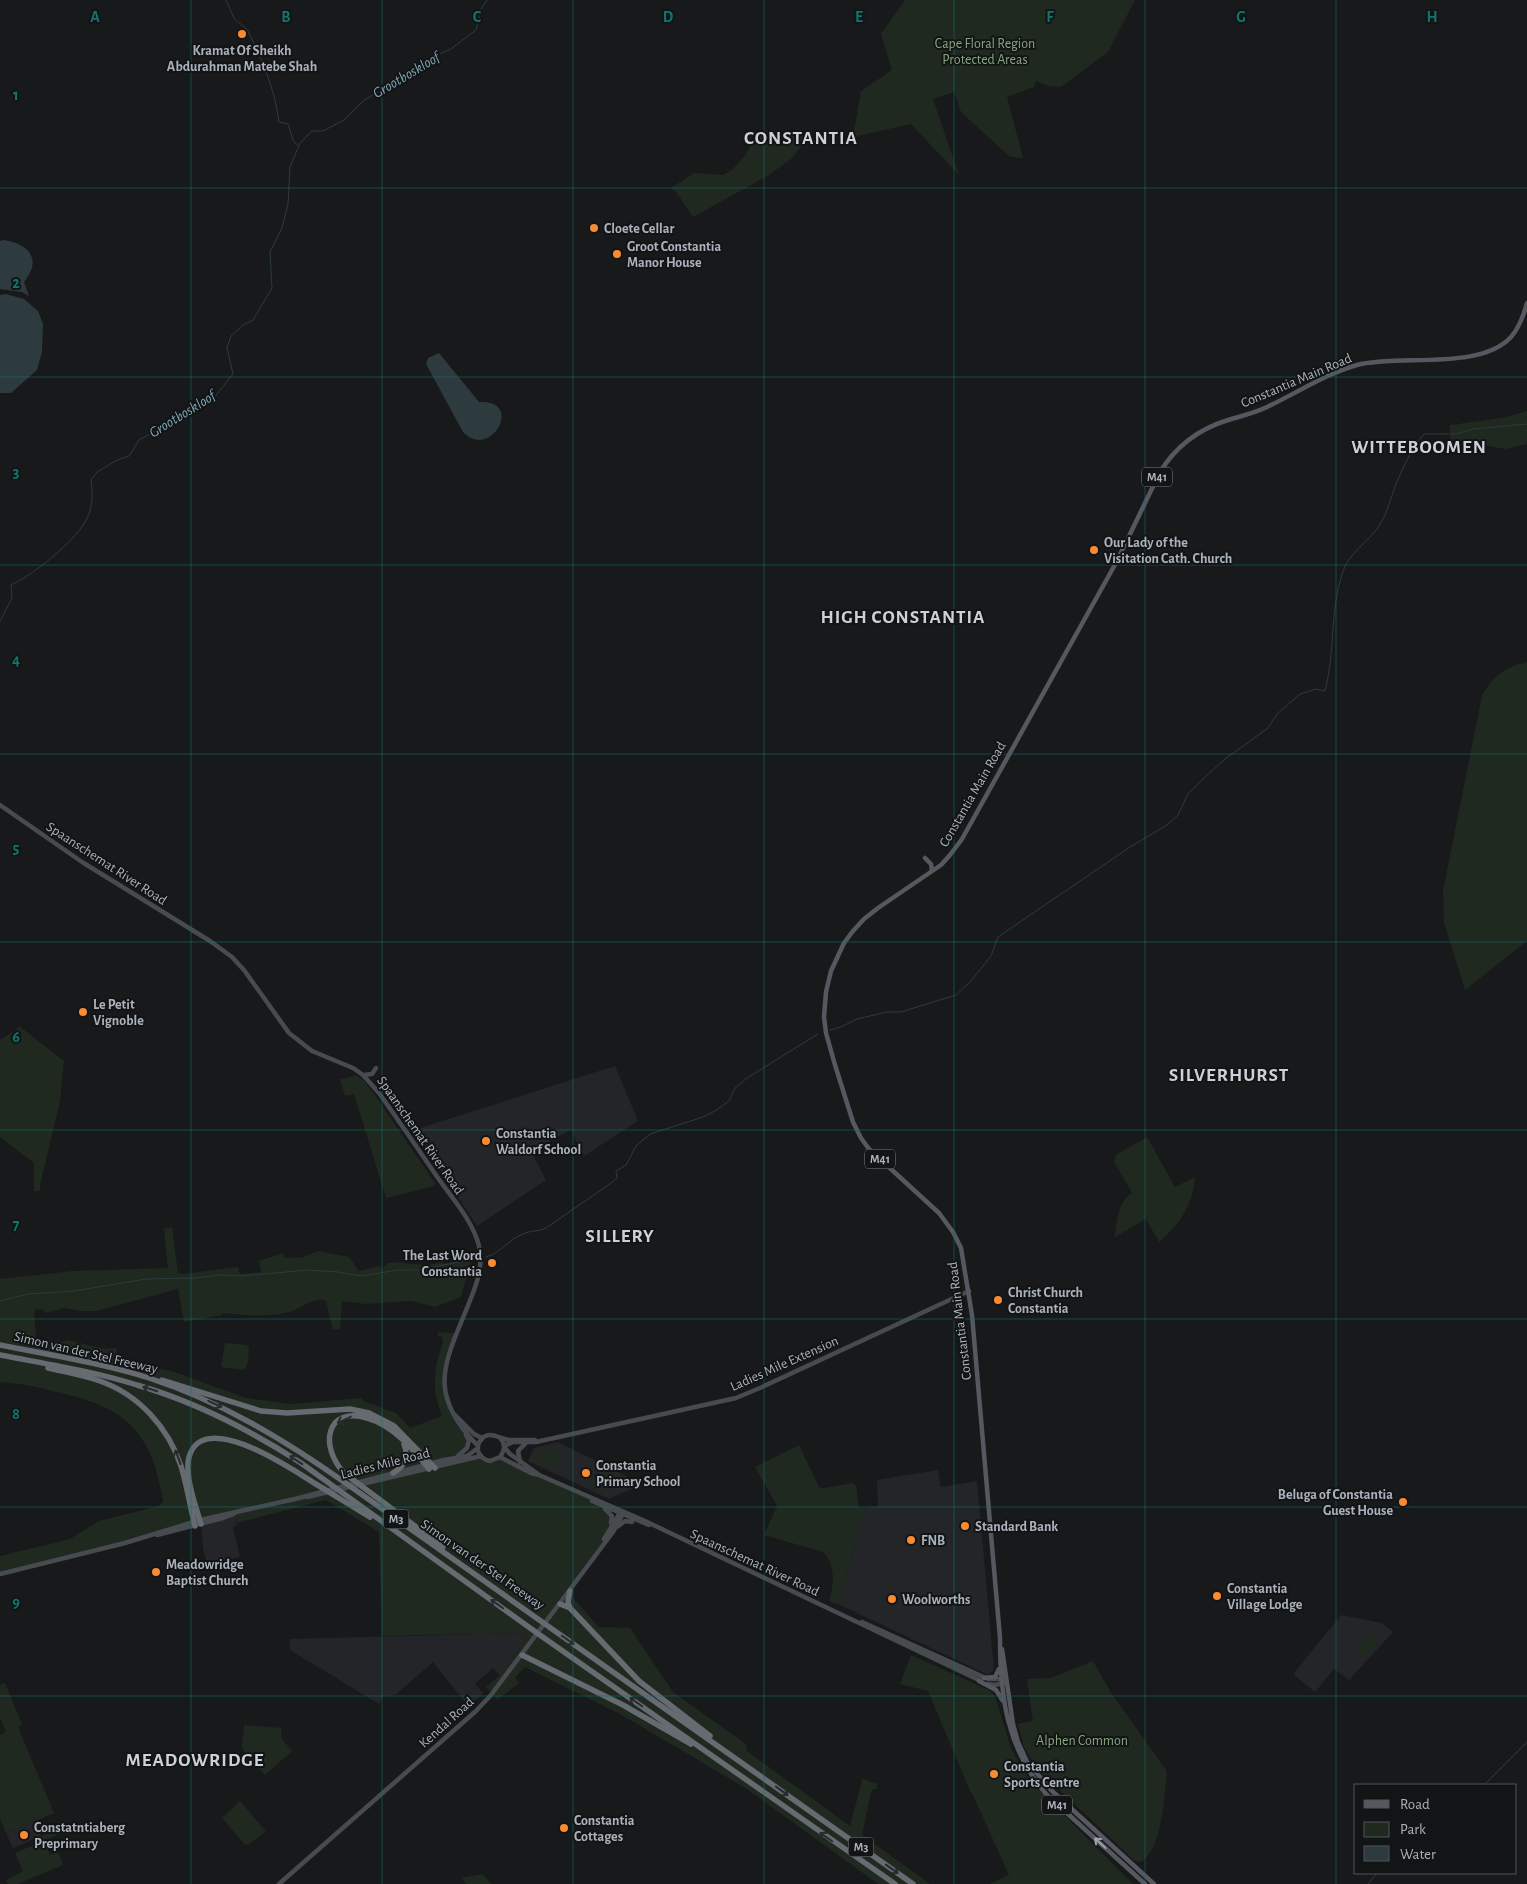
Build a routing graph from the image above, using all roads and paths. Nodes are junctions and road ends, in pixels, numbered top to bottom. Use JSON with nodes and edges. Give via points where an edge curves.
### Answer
{"nodes":[{"id":1,"x":1527,"y":302,"type":"edge"},
{"id":2,"x":0,"y":805,"type":"edge"},
{"id":3,"x":925,"y":858,"type":"dead end"},
{"id":4,"x":932,"y":871,"type":"junction"},
{"id":5,"x":376,"y":1068,"type":"dead end"},
{"id":6,"x":363,"y":1075,"type":"junction"},
{"id":7,"x":969,"y":1291,"type":"junction"},
{"id":8,"x":0,"y":1345,"type":"edge"},
{"id":9,"x":0,"y":1356,"type":"edge"},
{"id":10,"x":134,"y":1374,"type":"junction"},
{"id":11,"x":454,"y":1414,"type":"junction"},
{"id":12,"x":462,"y":1427,"type":"junction"},
{"id":13,"x":482,"y":1438,"type":"junction"},
{"id":14,"x":500,"y":1438,"type":"junction"},
{"id":15,"x":402,"y":1440,"type":"junction"},
{"id":16,"x":541,"y":1441,"type":"junction"},
{"id":17,"x":527,"y":1443,"type":"junction"},
{"id":18,"x":478,"y":1447,"type":"junction"},
{"id":19,"x":504,"y":1447,"type":"junction"},
{"id":20,"x":481,"y":1456,"type":"junction"},
{"id":21,"x":500,"y":1457,"type":"junction"},
{"id":22,"x":452,"y":1459,"type":"junction"},
{"id":23,"x":520,"y":1462,"type":"junction"},
{"id":24,"x":430,"y":1466,"type":"junction"},
{"id":25,"x":393,"y":1473,"type":"junction"},
{"id":26,"x":539,"y":1475,"type":"junction"},
{"id":27,"x":366,"y":1482,"type":"junction"},
{"id":28,"x":583,"y":1495,"type":"junction"},
{"id":29,"x":601,"y":1505,"type":"junction"},
{"id":30,"x":622,"y":1513,"type":"junction"},
{"id":31,"x":197,"y":1523,"type":"junction"},
{"id":32,"x":643,"y":1524,"type":"junction"},
{"id":33,"x":652,"y":1526,"type":"junction"},
{"id":34,"x":611,"y":1532,"type":"junction"},
{"id":35,"x":412,"y":1543,"type":"junction"},
{"id":36,"x":470,"y":1570,"type":"junction"},
{"id":37,"x":0,"y":1574,"type":"edge"},
{"id":38,"x":570,"y":1590,"type":"junction"},
{"id":39,"x":560,"y":1604,"type":"junction"},
{"id":40,"x":570,"y":1608,"type":"junction"},
{"id":41,"x":1000,"y":1638,"type":"junction"},
{"id":42,"x":522,"y":1655,"type":"junction"},
{"id":43,"x":1000,"y":1664,"type":"junction"},
{"id":44,"x":982,"y":1679,"type":"junction"},
{"id":45,"x":1004,"y":1681,"type":"junction"},
{"id":46,"x":1007,"y":1714,"type":"junction"},
{"id":47,"x":754,"y":1771,"type":"junction"},
{"id":48,"x":747,"y":1780,"type":"junction"},
{"id":49,"x":279,"y":1884,"type":"edge"},
{"id":50,"x":895,"y":1884,"type":"edge"},
{"id":51,"x":913,"y":1884,"type":"edge"},
{"id":52,"x":1145,"y":1884,"type":"edge"},
{"id":53,"x":1154,"y":1884,"type":"edge"}],
"edges":[{"from":1,"to":4,"type":"main road","name":"Constantia Main Road","number":"M41","via":[[1522,319],[1510,338],[1499,346],[1447,359],[1357,365],[1260,410],[1215,424],[1182,444],[1157,477],[1124,547],[962,839]]},
{"from":2,"to":6,"type":"main road","name":"Spaanschemat River Road","via":[[82,862],[225,952],[244,970],[289,1033],[312,1051],[346,1064]]},
{"from":3,"to":4,"type":"main road","via":[[931,863]]},
{"from":4,"to":7,"type":"main road","name":"Constantia Main Road","number":"M41","via":[[864,918],[853,931],[828,980],[825,1025],[857,1132],[869,1149],[949,1224],[961,1248]]},
{"from":5,"to":6,"type":"main road","via":[[372,1074]]},
{"from":6,"to":11,"type":"main road","name":"Spaanschemat River Road","via":[[380,1093],[471,1226],[479,1245],[478,1281],[444,1374],[445,1396]]},
{"from":7,"to":16,"type":"main road","name":"Ladies Mile Extension","via":[[736,1398]]},
{"from":7,"to":41,"type":"main road","name":"Constantia Main Road","number":"M41"},
{"from":8,"to":10,"type":"highway","name":"Simon van der Stel Freeway","number":"M3"},
{"from":31,"to":9,"type":"highway","one_way":true,"via":[[174,1449],[161,1426],[144,1407],[100,1381]]},
{"from":35,"to":9,"type":"highway","name":"Simon van der Stel Freeway","number":"M3","one_way":true,"via":[[301,1463],[219,1416],[135,1384]]},
{"from":10,"to":24,"type":"highway","via":[[187,1386],[260,1411],[287,1413],[350,1409],[369,1413],[394,1426]]},
{"from":10,"to":36,"type":"highway","name":"Simon van der Stel Freeway","number":"M3","one_way":true,"via":[[206,1400],[268,1431]]},
{"from":11,"to":12,"type":"main road","name":"Spaanschemat River Road"},
{"from":11,"to":13,"type":"main road","name":"Spaanschemat River Road"},
{"from":12,"to":18,"type":"main road","name":"Spaanschemat River Road"},
{"from":12,"to":22,"type":"main road","via":[[469,1440],[468,1448]]},
{"from":13,"to":14,"type":"main road","via":[[492,1434]]},
{"from":13,"to":18,"type":"main road"},
{"from":14,"to":16,"type":"main road","name":"Ladies Mile Extension"},
{"from":14,"to":19,"type":"main road"},
{"from":15,"to":24,"type":"highway"},
{"from":15,"to":25,"type":"highway","via":[[406,1460]]},
{"from":15,"to":36,"type":"highway","one_way":true,"via":[[382,1424],[354,1416],[348,1416],[333,1426],[329,1438],[332,1456],[344,1473]]},
{"from":16,"to":17,"type":"main road","name":"Ladies Mile Extension"},
{"from":17,"to":19,"type":"main road","name":"Ladies Mile Extension","via":[[513,1442]]},
{"from":17,"to":23,"type":"main road","via":[[518,1451]]},
{"from":18,"to":20,"type":"main road"},
{"from":18,"to":22,"type":"main road","name":"Ladies Mile Road","via":[[471,1454]]},
{"from":19,"to":21,"type":"main road"},
{"from":19,"to":23,"type":"main road","name":"Spaanschemat River Road"},
{"from":20,"to":21,"type":"main road","via":[[490,1461]]},
{"from":20,"to":24,"type":"main road","name":"Ladies Mile Road"},
{"from":21,"to":26,"type":"main road","name":"Spaanschemat River Road"},
{"from":22,"to":24,"type":"main road","name":"Ladies Mile Road"},
{"from":23,"to":26,"type":"main road","name":"Spaanschemat River Road"},
{"from":24,"to":25,"type":"main road","name":"Ladies Mile Road"},
{"from":24,"to":27,"type":"main road","name":"Ladies Mile Road"},
{"from":25,"to":27,"type":"main road","name":"Ladies Mile Road"},
{"from":26,"to":28,"type":"main road","name":"Spaanschemat River Road"},
{"from":27,"to":31,"type":"main road","name":"Ladies Mile Road"},
{"from":28,"to":29,"type":"main road","name":"Spaanschemat River Road"},
{"from":28,"to":30,"type":"main road","name":"Spaanschemat River Road"},
{"from":29,"to":30,"type":"main road","name":"Spaanschemat River Road"},
{"from":29,"to":34,"type":"main road","via":[[612,1516]]},
{"from":30,"to":32,"type":"main road","name":"Spaanschemat River Road"},
{"from":30,"to":33,"type":"main road","name":"Spaanschemat River Road"},
{"from":30,"to":34,"type":"main road","name":"Kendal Road"},
{"from":31,"to":35,"type":"highway","via":[[188,1458],[204,1441],[222,1439],[244,1444],[268,1456]]},
{"from":31,"to":37,"type":"main road","name":"Ladies Mile Road"},
{"from":32,"to":33,"type":"main road","name":"Spaanschemat River Road"},
{"from":32,"to":34,"type":"main road","via":[[627,1520]]},
{"from":33,"to":44,"type":"main road","name":"Spaanschemat River Road"},
{"from":34,"to":38,"type":"main road","name":"Kendal Road"},
{"from":48,"to":35,"type":"highway","name":"Simon van der Stel Freeway","number":"M3","one_way":true},
{"from":36,"to":47,"type":"highway","name":"Simon van der Stel Freeway","number":"M3","one_way":true},
{"from":38,"to":39,"type":"main road","name":"Kendal Road"},
{"from":38,"to":40,"type":"highway"},
{"from":39,"to":40,"type":"highway"},
{"from":39,"to":42,"type":"main road","name":"Kendal Road"},
{"from":40,"to":47,"type":"highway","via":[[639,1680]]},
{"from":41,"to":43,"type":"main road","name":"Constantia Main Road","number":"M41"},
{"from":41,"to":45,"type":"main road","name":"Constantia Main Road","number":"M41"},
{"from":42,"to":48,"type":"highway","via":[[637,1712]]},
{"from":42,"to":49,"type":"main road","name":"Kendal Road","via":[[476,1711]]},
{"from":43,"to":44,"type":"main road","via":[[996,1676]]},
{"from":43,"to":45,"type":"main road","name":"Constantia Main Road","number":"M41"},
{"from":44,"to":45,"type":"main road","name":"Spaanschemat River Road","via":[[991,1685]]},
{"from":44,"to":46,"type":"main road","via":[[1003,1700]]},
{"from":45,"to":46,"type":"main road","name":"Constantia Main Road","number":"M41"},
{"from":45,"to":53,"type":"main road","name":"Constantia Main Road","number":"M41","via":[[1018,1742],[1028,1762],[1052,1791]]},
{"from":52,"to":46,"type":"main road","name":"Constantia Main Road","number":"M41","one_way":true,"via":[[1035,1781],[1014,1744]]},
{"from":47,"to":51,"type":"highway","name":"Simon van der Stel Freeway","number":"M3","one_way":true},
{"from":50,"to":48,"type":"highway","name":"Simon van der Stel Freeway","number":"M3","one_way":true}]}
